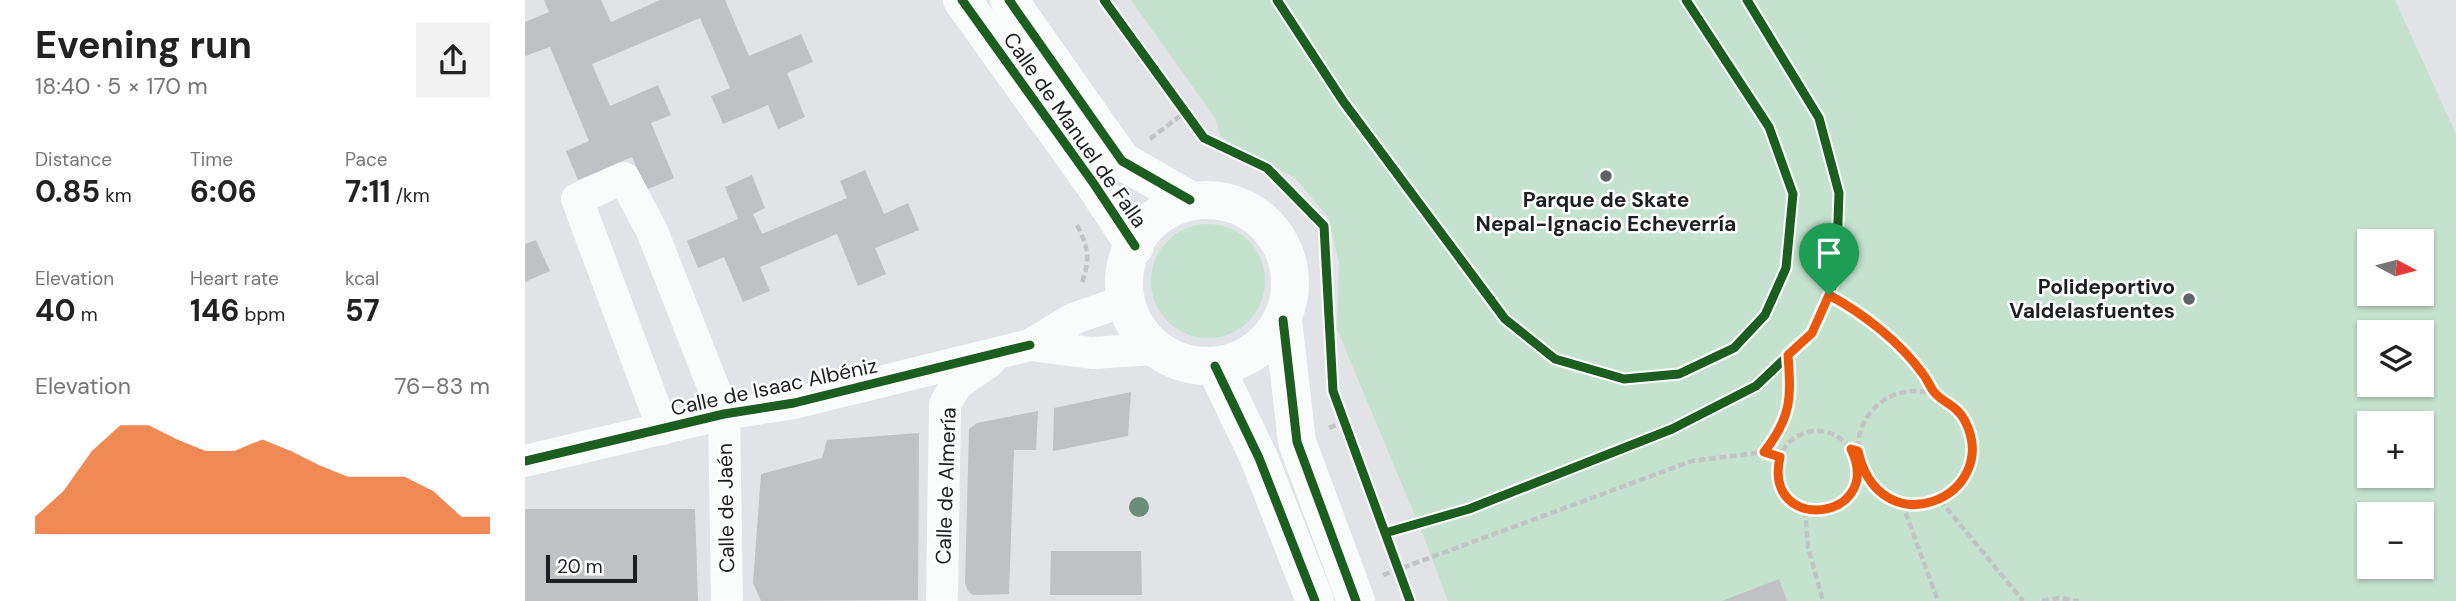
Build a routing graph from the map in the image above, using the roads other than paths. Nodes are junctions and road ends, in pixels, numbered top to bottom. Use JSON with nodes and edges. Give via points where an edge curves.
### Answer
{"nodes":[{"id":1,"x":963,"y":0,"type":"edge"},
{"id":2,"x":1009,"y":0,"type":"edge"},
{"id":3,"x":1190,"y":200,"type":"junction"},
{"id":4,"x":1135,"y":246,"type":"junction"},
{"id":5,"x":1124,"y":301,"type":"junction"},
{"id":6,"x":1283,"y":320,"type":"junction"},
{"id":7,"x":1016,"y":349,"type":"junction"},
{"id":8,"x":1155,"y":349,"type":"junction"},
{"id":9,"x":1215,"y":366,"type":"junction"},
{"id":10,"x":724,"y":414,"type":"junction"},
{"id":11,"x":663,"y":429,"type":"junction"},
{"id":12,"x":525,"y":461,"type":"edge"},
{"id":13,"x":1353,"y":594,"type":"edge"},
{"id":14,"x":727,"y":601,"type":"edge"},
{"id":15,"x":942,"y":601,"type":"edge"},
{"id":16,"x":1315,"y":601,"type":"edge"}],
"edges":[{"from":1,"to":4,"type":"main road","name":"Calle de Manuel de Falla"},
{"from":2,"to":3,"type":"main road","name":"Calle de Manuel de Falla","via":[[1122,161]]},
{"from":3,"to":4,"type":"main road","via":[[1161,215],[1143,231]]},
{"from":3,"to":6,"type":"main road","via":[[1231,202],[1272,229],[1286,254],[1291,292]]},
{"from":4,"to":5,"type":"main road","via":[[1125,274]]},
{"from":5,"to":7,"type":"street","via":[[1073,319]]},
{"from":5,"to":8,"type":"main road","via":[[1135,328]]},
{"from":6,"to":9,"type":"main road","via":[[1260,347],[1236,361]]},
{"from":6,"to":13,"type":"main road","via":[[1297,442]]},
{"from":7,"to":8,"type":"street","name":"Calle de Isaac Albéniz","via":[[1092,353]]},
{"from":7,"to":10,"type":"street","name":"Calle de Isaac Albéniz","via":[[794,403]]},
{"from":7,"to":15,"type":"street","name":"Calle de Almería","via":[[957,384],[945,404]]},
{"from":8,"to":9,"type":"main road","via":[[1174,362]]},
{"from":9,"to":16,"type":"main road","via":[[1259,458]]},
{"from":10,"to":11,"type":"street","name":"Calle de Isaac Albéniz"},
{"from":10,"to":11,"type":"street","via":[[652,231],[624,178],[577,199]]},
{"from":10,"to":14,"type":"street","name":"Calle de Jaén"},
{"from":11,"to":12,"type":"street","name":"Calle de Isaac Albéniz"}]}
